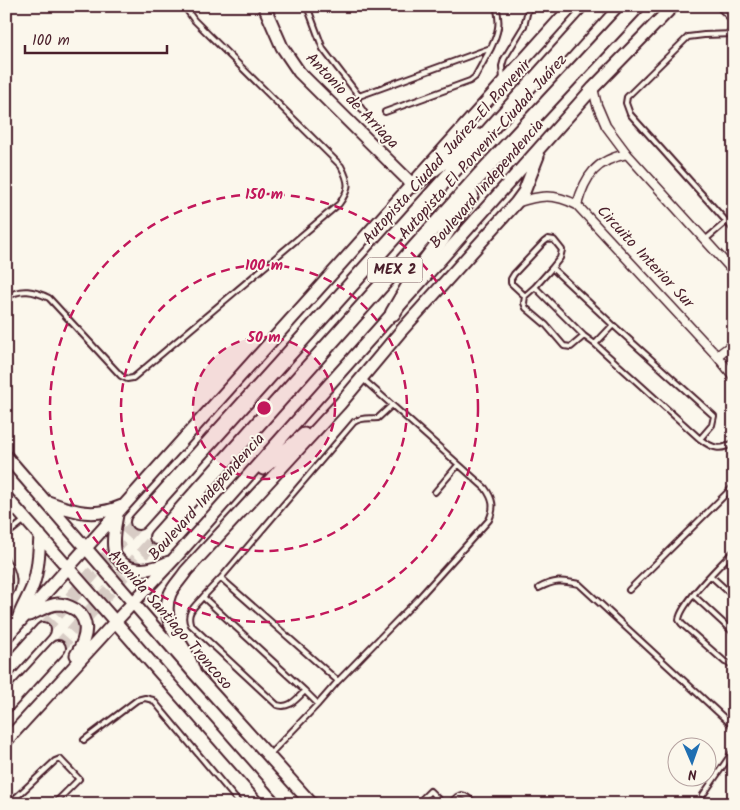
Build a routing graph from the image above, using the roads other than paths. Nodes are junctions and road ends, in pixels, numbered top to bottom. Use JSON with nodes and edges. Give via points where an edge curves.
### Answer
{"nodes":[{"id":1,"x":184,"y":6,"type":"edge"},
{"id":2,"x":264,"y":6,"type":"edge"},
{"id":3,"x":306,"y":6,"type":"edge"},
{"id":4,"x":496,"y":6,"type":"edge"},
{"id":5,"x":529,"y":6,"type":"edge"},
{"id":6,"x":572,"y":6,"type":"edge"},
{"id":7,"x":601,"y":6,"type":"edge"},
{"id":8,"x":637,"y":6,"type":"edge"},
{"id":9,"x":673,"y":6,"type":"edge"},
{"id":10,"x":718,"y":6,"type":"edge"},
{"id":11,"x":734,"y":22,"type":"edge"},
{"id":12,"x":734,"y":34,"type":"edge"},
{"id":13,"x":491,"y":48,"type":"junction"},
{"id":14,"x":503,"y":83,"type":"junction"},
{"id":15,"x":594,"y":88,"type":"junction"},
{"id":16,"x":359,"y":96,"type":"junction"},
{"id":17,"x":364,"y":112,"type":"dead end"},
{"id":18,"x":385,"y":112,"type":"dead end"},
{"id":19,"x":505,"y":114,"type":"junction"},
{"id":20,"x":541,"y":148,"type":"junction"},
{"id":21,"x":627,"y":154,"type":"junction"},
{"id":22,"x":478,"y":177,"type":"junction"},
{"id":23,"x":412,"y":185,"type":"junction"},
{"id":24,"x":516,"y":203,"type":"junction"},
{"id":25,"x":577,"y":205,"type":"junction"},
{"id":26,"x":726,"y":222,"type":"junction"},
{"id":27,"x":734,"y":230,"type":"edge"},
{"id":28,"x":704,"y":240,"type":"junction"},
{"id":29,"x":552,"y":268,"type":"junction"},
{"id":30,"x":734,"y":272,"type":"edge"},
{"id":31,"x":535,"y":287,"type":"junction"},
{"id":32,"x":525,"y":296,"type":"junction"},
{"id":33,"x":6,"y":298,"type":"edge"},
{"id":34,"x":393,"y":313,"type":"junction"},
{"id":35,"x":613,"y":325,"type":"junction"},
{"id":36,"x":584,"y":336,"type":"junction"},
{"id":37,"x":734,"y":343,"type":"edge"},
{"id":38,"x":595,"y":344,"type":"junction"},
{"id":39,"x":717,"y":356,"type":"junction"},
{"id":40,"x":734,"y":377,"type":"edge"},
{"id":41,"x":362,"y":378,"type":"junction"},
{"id":42,"x":340,"y":404,"type":"junction"},
{"id":43,"x":392,"y":405,"type":"junction"},
{"id":44,"x":700,"y":439,"type":"junction"},
{"id":45,"x":734,"y":442,"type":"edge"},
{"id":46,"x":6,"y":456,"type":"edge"},
{"id":47,"x":458,"y":465,"type":"junction"},
{"id":48,"x":734,"y":486,"type":"edge"},
{"id":49,"x":435,"y":492,"type":"dead end"},
{"id":50,"x":233,"y":494,"type":"junction"},
{"id":51,"x":6,"y":497,"type":"edge"},
{"id":52,"x":46,"y":501,"type":"junction"},
{"id":53,"x":126,"y":504,"type":"junction"},
{"id":54,"x":118,"y":513,"type":"junction"},
{"id":55,"x":27,"y":519,"type":"junction"},
{"id":56,"x":138,"y":522,"type":"tunnel mouth"},
{"id":57,"x":6,"y":535,"type":"edge"},
{"id":58,"x":40,"y":535,"type":"junction"},
{"id":59,"x":157,"y":537,"type":"tunnel mouth"},
{"id":60,"x":86,"y":549,"type":"junction"},
{"id":61,"x":733,"y":554,"type":"edge"},
{"id":62,"x":6,"y":560,"type":"edge"},
{"id":63,"x":174,"y":560,"type":"junction"},
{"id":64,"x":68,"y":569,"type":"junction"},
{"id":65,"x":711,"y":576,"type":"junction"},
{"id":66,"x":221,"y":578,"type":"junction"},
{"id":67,"x":538,"y":588,"type":"dead end"},
{"id":68,"x":629,"y":590,"type":"dead end"},
{"id":69,"x":693,"y":595,"type":"junction"},
{"id":70,"x":203,"y":597,"type":"junction"},
{"id":71,"x":734,"y":597,"type":"edge"},
{"id":72,"x":6,"y":598,"type":"edge"},
{"id":73,"x":134,"y":602,"type":"junction"},
{"id":74,"x":25,"y":616,"type":"junction"},
{"id":75,"x":114,"y":622,"type":"junction"},
{"id":76,"x":16,"y":626,"type":"junction"},
{"id":77,"x":43,"y":630,"type":"tunnel mouth"},
{"id":78,"x":734,"y":633,"type":"edge"},
{"id":79,"x":6,"y":638,"type":"edge"},
{"id":80,"x":58,"y":648,"type":"tunnel mouth"},
{"id":81,"x":734,"y":665,"type":"edge"},
{"id":82,"x":73,"y":666,"type":"junction"},
{"id":83,"x":6,"y":671,"type":"edge"},
{"id":84,"x":195,"y":674,"type":"junction"},
{"id":85,"x":338,"y":681,"type":"junction"},
{"id":86,"x":305,"y":691,"type":"junction"},
{"id":87,"x":318,"y":704,"type":"junction"},
{"id":88,"x":6,"y":705,"type":"edge"},
{"id":89,"x":734,"y":727,"type":"edge"},
{"id":90,"x":84,"y":740,"type":"dead end"},
{"id":91,"x":6,"y":741,"type":"edge"},
{"id":92,"x":734,"y":750,"type":"edge"},
{"id":93,"x":268,"y":755,"type":"junction"},
{"id":94,"x":702,"y":795,"type":"dead end"},
{"id":95,"x":9,"y":804,"type":"edge"},
{"id":96,"x":54,"y":804,"type":"edge"},
{"id":97,"x":240,"y":804,"type":"edge"},
{"id":98,"x":275,"y":804,"type":"edge"},
{"id":99,"x":312,"y":804,"type":"edge"},
{"id":100,"x":417,"y":804,"type":"edge"},
{"id":101,"x":444,"y":804,"type":"edge"},
{"id":102,"x":450,"y":804,"type":"edge"},
{"id":103,"x":475,"y":804,"type":"edge"}],
"edges":[{"from":1,"to":33,"type":"lane","via":[[194,20],[342,166],[348,184],[346,194],[339,204],[133,378],[121,376],[49,298],[24,290]]},
{"from":2,"to":23,"type":"main road","name":"Antonio de Arriaga","via":[[282,47],[298,72]]},
{"from":3,"to":16,"type":"lane","via":[[323,49]]},
{"from":4,"to":13,"type":"lane","via":[[500,26]]},
{"from":5,"to":14,"type":"lane","via":[[524,26],[504,59]]},
{"from":6,"to":14,"type":"main road","number":"MEX 2"},
{"from":7,"to":19,"type":"highway","name":"Autopista Ciudad Juárez-El Porvenir","number":"MEX 2"},
{"from":8,"to":22,"type":"highway","name":"Autopista El Porvenir-Ciudad Juárez","number":"MEX 2"},
{"from":9,"to":15,"type":"main road","name":"Boulevard Independencia","number":"MEX 2"},
{"from":10,"to":11,"type":"lane"},
{"from":12,"to":26,"type":"lane","via":[[704,34],[688,38],[627,97],[626,103],[630,114]]},
{"from":13,"to":16,"type":"lane"},
{"from":13,"to":18,"type":"lane","via":[[470,81]]},
{"from":14,"to":23,"type":"main road","number":"MEX 2"},
{"from":15,"to":20,"type":"main road","name":"Boulevard Independencia","number":"MEX 2"},
{"from":15,"to":21,"type":"street","via":[[606,126]]},
{"from":16,"to":17,"type":"lane","via":[[357,102]]},
{"from":19,"to":23,"type":"highway"},
{"from":19,"to":56,"type":"highway","name":"Autopista Ciudad Juárez-El Porvenir","number":"MEX 2"},
{"from":20,"to":24,"type":"main road","via":[[524,192]]},
{"from":20,"to":34,"type":"main road","name":"Boulevard Independencia","number":"MEX 2"},
{"from":21,"to":25,"type":"street","via":[[614,156],[590,174]]},
{"from":21,"to":28,"type":"street"},
{"from":22,"to":34,"type":"highway","via":[[467,202],[417,272]]},
{"from":22,"to":59,"type":"highway","name":"Autopista El Porvenir-Ciudad Juárez","number":"MEX 2"},
{"from":23,"to":53,"type":"main road","number":"MEX 2"},
{"from":24,"to":25,"type":"street","name":"Circuito Interior Sur","via":[[533,197],[552,196]]},
{"from":24,"to":41,"type":"main road"},
{"from":25,"to":39,"type":"street","name":"Circuito Interior Sur"},
{"from":26,"to":27,"type":"lane"},
{"from":26,"to":28,"type":"lane"},
{"from":28,"to":30,"type":"street"},
{"from":29,"to":31,"type":"lane"},
{"from":29,"to":32,"type":"lane","via":[[562,250],[554,240],[548,239],[511,279],[511,283]]},
{"from":29,"to":35,"type":"lane"},
{"from":31,"to":32,"type":"lane"},
{"from":31,"to":36,"type":"lane"},
{"from":32,"to":36,"type":"lane","via":[[526,308],[564,346],[571,346]]},
{"from":34,"to":50,"type":"main road","name":"Boulevard Independencia","number":"MEX 2"},
{"from":35,"to":38,"type":"lane"},
{"from":35,"to":44,"type":"lane","via":[[714,416],[712,425]]},
{"from":36,"to":38,"type":"lane"},
{"from":37,"to":39,"type":"street"},
{"from":38,"to":44,"type":"lane"},
{"from":39,"to":40,"type":"street","name":"Circuito Interior Sur"},
{"from":41,"to":42,"type":"main road"},
{"from":41,"to":43,"type":"lane"},
{"from":42,"to":50,"type":"main road"},
{"from":42,"to":84,"type":"main road","via":[[174,587],[167,605],[169,623]]},
{"from":43,"to":47,"type":"lane"},
{"from":43,"to":66,"type":"lane","via":[[378,418],[354,422]]},
{"from":44,"to":45,"type":"lane","via":[[716,449]]},
{"from":46,"to":52,"type":"main road","name":"Avenida Santiago Troncoso"},
{"from":47,"to":49,"type":"lane"},
{"from":47,"to":85,"type":"lane","via":[[491,496],[493,511],[489,520]]},
{"from":48,"to":68,"type":"lane"},
{"from":50,"to":63,"type":"main road","name":"Boulevard Independencia","number":"MEX 2"},
{"from":51,"to":55,"type":"main road"},
{"from":52,"to":53,"type":"main road","via":[[90,513],[109,511]]},
{"from":52,"to":60,"type":"main road","name":"Avenida Santiago Troncoso"},
{"from":53,"to":54,"type":"main road","number":"MEX 2"},
{"from":54,"to":60,"type":"main road","number":"MEX 2"},
{"from":54,"to":63,"type":"main road","via":[[114,552],[124,565],[140,570]]},
{"from":55,"to":57,"type":"lane"},
{"from":55,"to":58,"type":"main road"},
{"from":58,"to":64,"type":"main road"},
{"from":58,"to":76,"type":"main road","via":[[38,570]]},
{"from":60,"to":64,"type":"main road","number":"MEX 2"},
{"from":60,"to":73,"type":"main road","name":"Avenida Santiago Troncoso"},
{"from":61,"to":65,"type":"lane"},
{"from":62,"to":72,"type":"lane","via":[[14,578],[13,588]]},
{"from":63,"to":73,"type":"main road","name":"Boulevard Independencia","number":"MEX 2"},
{"from":64,"to":74,"type":"main road","number":"MEX 2"},
{"from":64,"to":75,"type":"main road"},
{"from":65,"to":69,"type":"lane"},
{"from":65,"to":71,"type":"lane"},
{"from":66,"to":70,"type":"lane"},
{"from":66,"to":85,"type":"lane"},
{"from":67,"to":89,"type":"lane","via":[[550,582],[579,584]]},
{"from":69,"to":78,"type":"lane"},
{"from":69,"to":81,"type":"lane","via":[[680,615],[682,624],[726,662]]},
{"from":70,"to":86,"type":"lane"},
{"from":70,"to":86,"type":"lane","via":[[190,612],[188,619],[191,625],[265,694],[277,705],[286,706]]},
{"from":73,"to":75,"type":"main road","name":"Boulevard Independencia","number":"MEX 2"},
{"from":73,"to":84,"type":"main road","name":"Avenida Santiago Troncoso"},
{"from":74,"to":76,"type":"main road","number":"MEX 2"},
{"from":74,"to":82,"type":"main road","via":[[58,604],[79,613],[84,620],[86,636]]},
{"from":75,"to":82,"type":"main road","name":"Boulevard Independencia","number":"MEX 2"},
{"from":75,"to":98,"type":"main road"},
{"from":76,"to":79,"type":"main road","number":"MEX 2"},
{"from":77,"to":83,"type":"highway"},
{"from":80,"to":88,"type":"highway"},
{"from":82,"to":91,"type":"main road","name":"Boulevard Independencia","number":"MEX 2"},
{"from":84,"to":93,"type":"main road","name":"Avenida Santiago Troncoso"},
{"from":85,"to":87,"type":"lane"},
{"from":86,"to":87,"type":"lane"},
{"from":87,"to":93,"type":"lane"},
{"from":90,"to":97,"type":"lane","via":[[136,700],[153,700]]},
{"from":92,"to":94,"type":"lane"},
{"from":93,"to":99,"type":"main road","name":"Avenida Santiago Troncoso"},
{"from":95,"to":96,"type":"lane","via":[[60,759],[80,779]]},
{"from":100,"to":101,"type":"lane","via":[[430,791]]},
{"from":102,"to":103,"type":"lane","via":[[457,795],[467,797]]}]}
